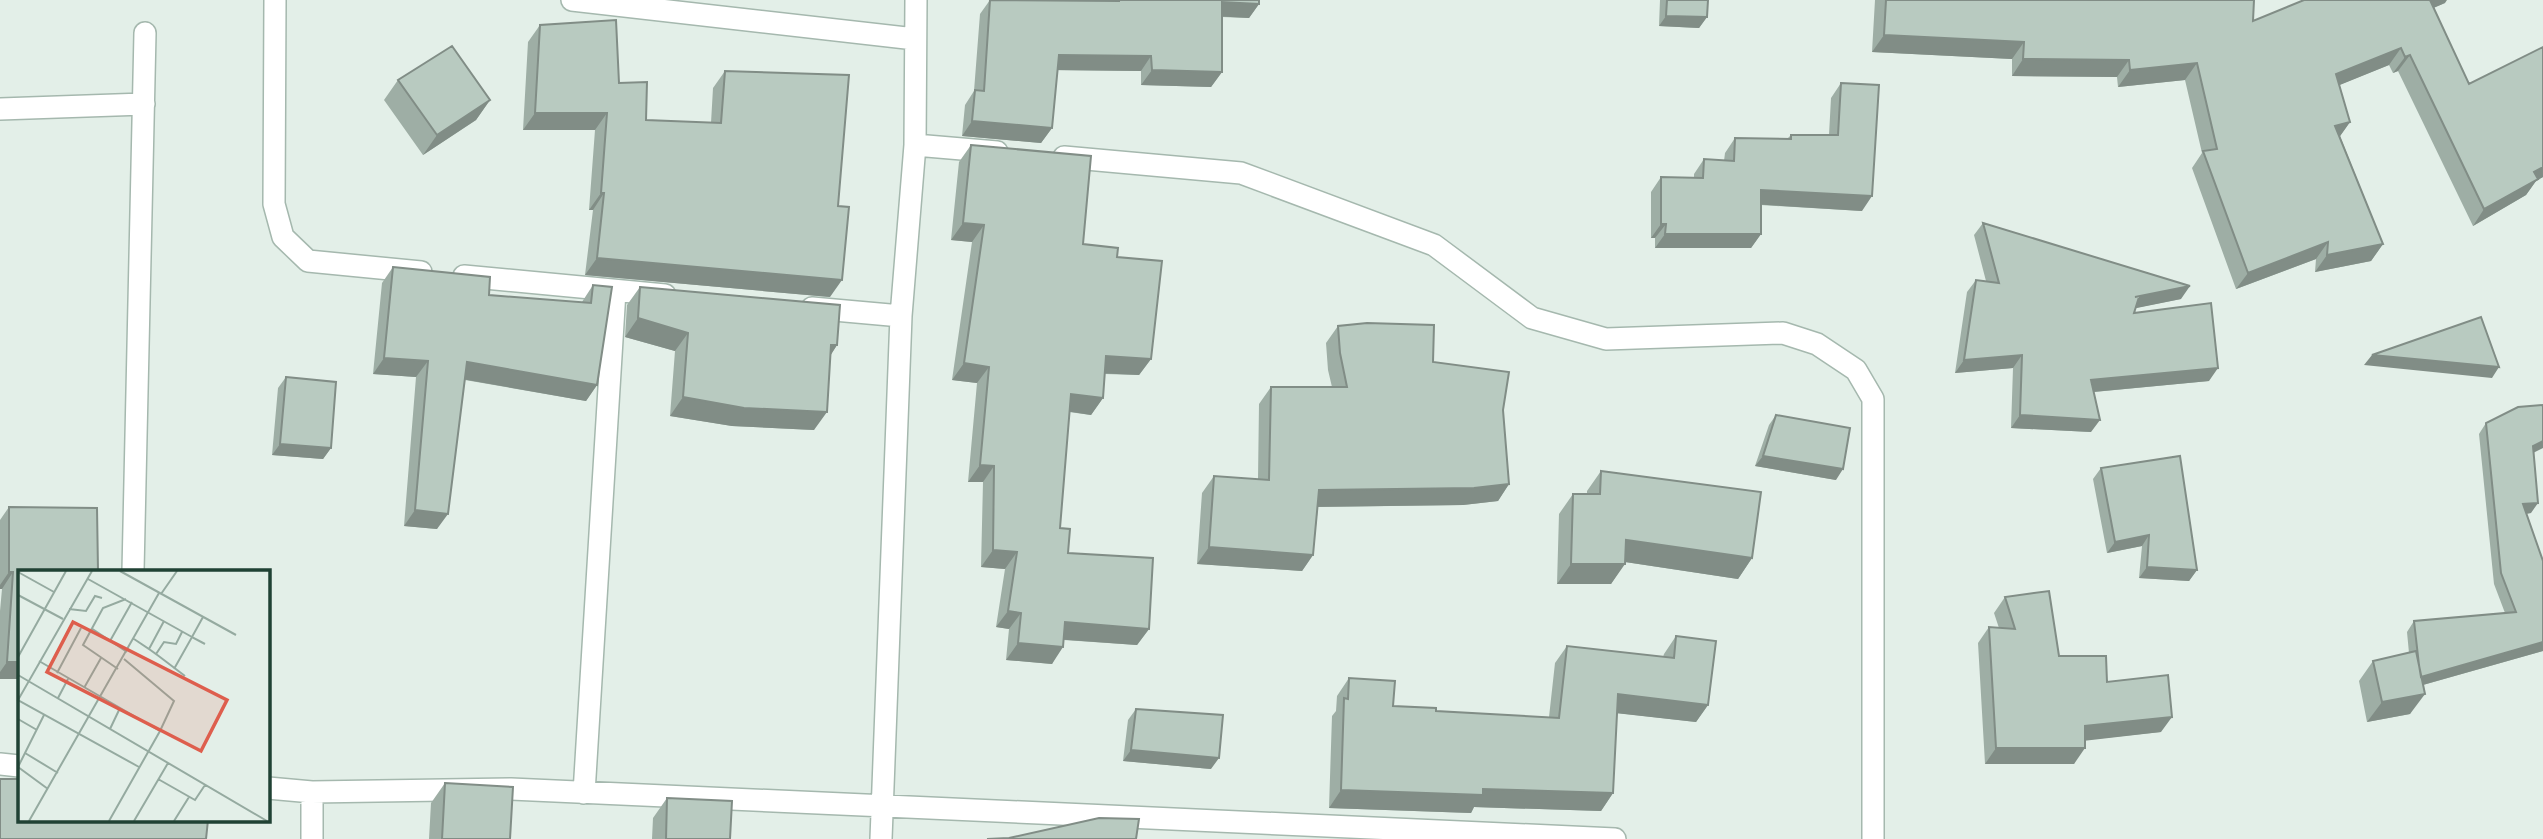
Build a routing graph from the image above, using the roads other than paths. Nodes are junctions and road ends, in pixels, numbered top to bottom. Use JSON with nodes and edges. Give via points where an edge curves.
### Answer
{"nodes":[{"id":1,"x":275,"y":0,"type":"edge"},
{"id":2,"x":572,"y":0,"type":"edge"},
{"id":3,"x":916,"y":0,"type":"edge"},
{"id":4,"x":605,"y":2,"type":"edge"},
{"id":5,"x":145,"y":33,"type":"dead end"},
{"id":6,"x":915,"y":40,"type":"junction"},
{"id":7,"x":144,"y":104,"type":"junction"},
{"id":8,"x":0,"y":109,"type":"edge"},
{"id":9,"x":915,"y":145,"type":"junction"},
{"id":10,"x":615,"y":291,"type":"junction"},
{"id":11,"x":683,"y":297,"type":"edge"},
{"id":12,"x":792,"y":306,"type":"edge"},
{"id":13,"x":901,"y":316,"type":"junction"},
{"id":14,"x":133,"y":570,"type":"edge"},
{"id":15,"x":0,"y":764,"type":"edge"},
{"id":16,"x":18,"y":766,"type":"edge"},
{"id":17,"x":270,"y":788,"type":"edge"},
{"id":18,"x":312,"y":792,"type":"junction"},
{"id":19,"x":584,"y":793,"type":"junction"},
{"id":20,"x":883,"y":807,"type":"junction"},
{"id":21,"x":1201,"y":831,"type":"edge"},
{"id":22,"x":312,"y":839,"type":"edge"},
{"id":23,"x":880,"y":839,"type":"edge"},
{"id":24,"x":1615,"y":839,"type":"edge"},
{"id":25,"x":1873,"y":839,"type":"edge"}],
"edges":[{"from":1,"to":10,"type":"street","via":[[274,204],[283,237],[308,261]]},
{"from":2,"to":4,"type":"street"},
{"from":3,"to":6,"type":"street"},
{"from":4,"to":6,"type":"street"},
{"from":5,"to":7,"type":"street"},
{"from":6,"to":9,"type":"street"},
{"from":7,"to":8,"type":"street"},
{"from":7,"to":14,"type":"street"},
{"from":9,"to":13,"type":"street"},
{"from":9,"to":25,"type":"street","via":[[1241,173],[1434,245],[1532,318],[1606,339],[1783,333],[1817,344],[1856,370],[1873,399]]},
{"from":10,"to":11,"type":"street"},
{"from":10,"to":19,"type":"street"},
{"from":12,"to":13,"type":"street"},
{"from":13,"to":20,"type":"street"},
{"from":15,"to":16,"type":"street"},
{"from":17,"to":18,"type":"street"},
{"from":18,"to":19,"type":"street","via":[[511,789]]},
{"from":18,"to":22,"type":"street"},
{"from":19,"to":20,"type":"street"},
{"from":20,"to":21,"type":"street"},
{"from":20,"to":23,"type":"street"},
{"from":21,"to":24,"type":"street"}]}
